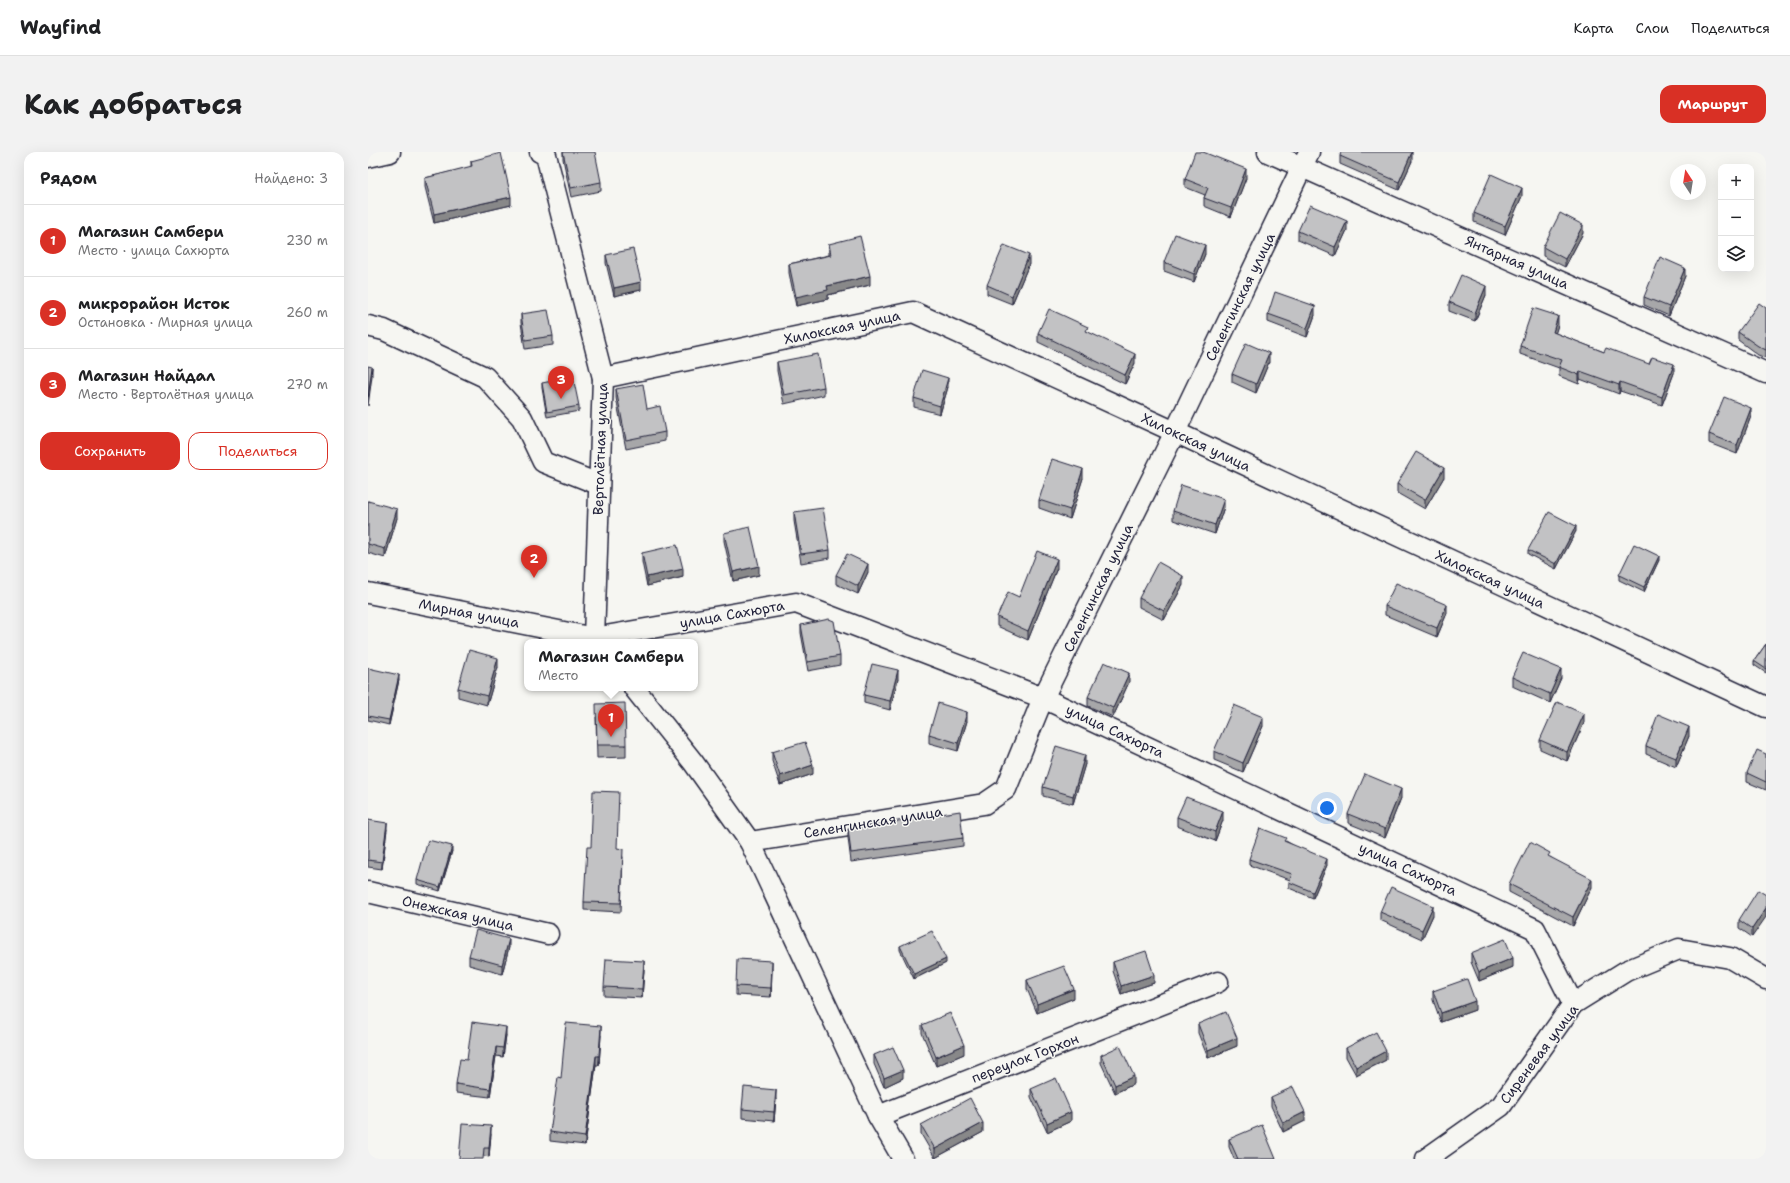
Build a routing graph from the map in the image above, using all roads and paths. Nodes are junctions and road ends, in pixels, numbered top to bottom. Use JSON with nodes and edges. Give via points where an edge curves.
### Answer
{"nodes":[{"id":1,"x":390,"y":152,"type":"edge"},
{"id":2,"x":540,"y":152,"type":"edge"},
{"id":3,"x":1268,"y":152,"type":"edge"},
{"id":4,"x":368,"y":157,"type":"edge"},
{"id":5,"x":1306,"y":159,"type":"edge"},
{"id":6,"x":368,"y":326,"type":"edge"},
{"id":7,"x":1766,"y":373,"type":"edge"},
{"id":8,"x":603,"y":378,"type":"junction"},
{"id":9,"x":1175,"y":432,"type":"junction"},
{"id":10,"x":598,"y":484,"type":"junction"},
{"id":11,"x":368,"y":592,"type":"edge"},
{"id":12,"x":591,"y":639,"type":"edge"},
{"id":13,"x":596,"y":639,"type":"edge"},
{"id":14,"x":601,"y":639,"type":"edge"},
{"id":15,"x":636,"y":691,"type":"edge"},
{"id":16,"x":1043,"y":698,"type":"junction"},
{"id":17,"x":1766,"y":707,"type":"edge"},
{"id":18,"x":750,"y":842,"type":"junction"},
{"id":19,"x":368,"y":892,"type":"edge"},
{"id":20,"x":548,"y":934,"type":"dead end"},
{"id":21,"x":1766,"y":979,"type":"edge"},
{"id":22,"x":1218,"y":982,"type":"dead end"},
{"id":23,"x":1573,"y":1004,"type":"junction"},
{"id":24,"x":878,"y":1116,"type":"junction"},
{"id":25,"x":903,"y":1159,"type":"edge"},
{"id":26,"x":1426,"y":1159,"type":"edge"}],
"edges":[{"from":1,"to":4,"type":"street"},
{"from":2,"to":8,"type":"street","name":"Вертолётная улица","via":[[546,155]]},
{"from":3,"to":5,"type":"street","name":"Янтарная улица"},
{"from":5,"to":7,"type":"street","name":"Янтарная улица"},
{"from":5,"to":9,"type":"street","name":"Селенгинская улица"},
{"from":6,"to":10,"type":"street","via":[[384,330],[485,377],[522,418],[543,462]]},
{"from":8,"to":9,"type":"street","name":"Хилокская улица","via":[[912,312]]},
{"from":8,"to":10,"type":"street","name":"Вертолётная улица"},
{"from":9,"to":16,"type":"street","name":"Селенгинская улица"},
{"from":9,"to":17,"type":"street","name":"Хилокская улица"},
{"from":10,"to":13,"type":"street","name":"Вертолётная улица"},
{"from":11,"to":12,"type":"street","name":"Мирная улица"},
{"from":14,"to":16,"type":"street","name":"улица Сахюрта","via":[[796,603]]},
{"from":15,"to":18,"type":"street","via":[[693,762]]},
{"from":16,"to":18,"type":"street","name":"Селенгинская улица","via":[[1006,789],[984,804]]},
{"from":16,"to":23,"type":"street","name":"улица Сахюрта","via":[[1535,929]]},
{"from":18,"to":24,"type":"street"},
{"from":19,"to":20,"type":"street","name":"Онежская улица"},
{"from":21,"to":23,"type":"street","name":"Сиреневая улица","via":[[1730,958],[1679,949],[1626,971]]},
{"from":22,"to":24,"type":"street","name":"переулок Горхон"},
{"from":23,"to":26,"type":"street","name":"Сиреневая улица","via":[[1501,1106]]},
{"from":24,"to":25,"type":"street"}]}
